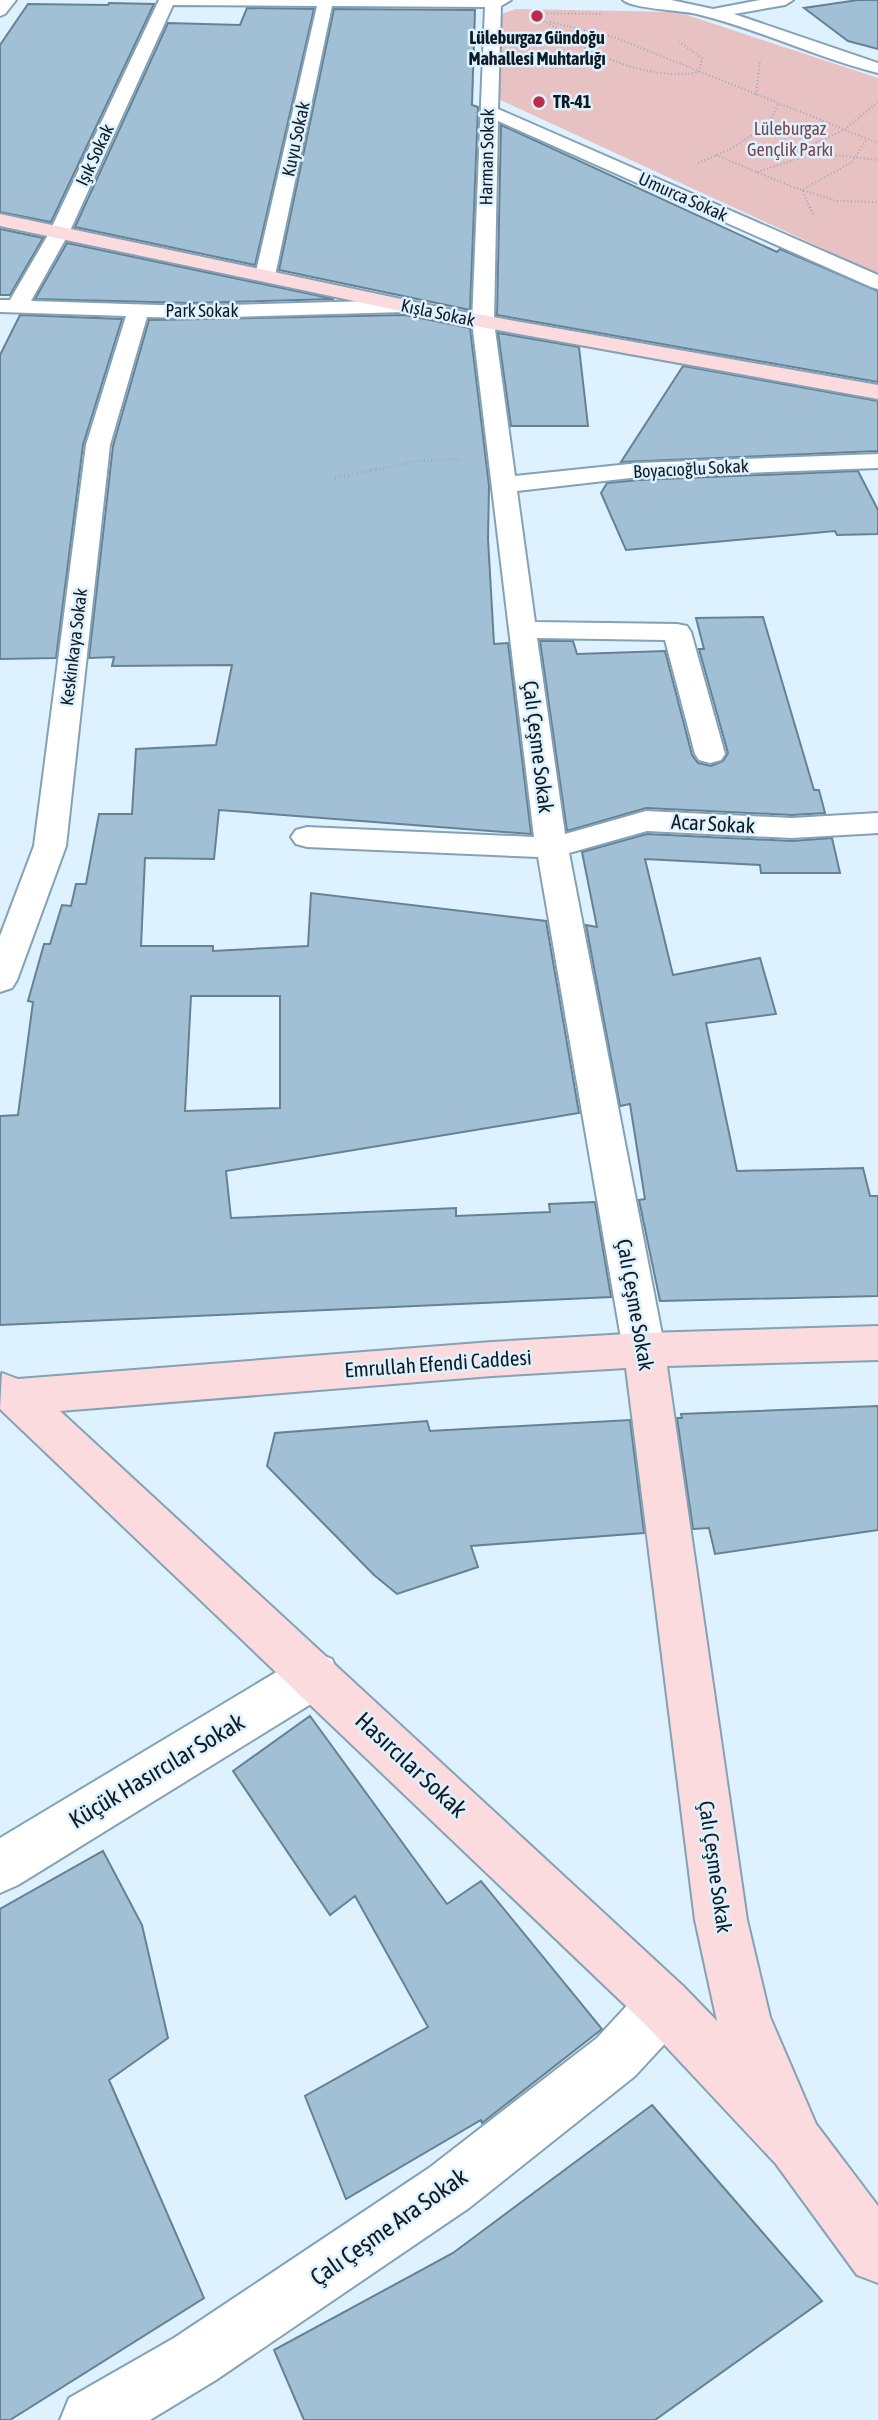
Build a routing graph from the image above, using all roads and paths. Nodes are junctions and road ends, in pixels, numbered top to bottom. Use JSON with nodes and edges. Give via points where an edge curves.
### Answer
{"nodes":[{"id":1,"x":8,"y":0,"type":"edge"},
{"id":2,"x":169,"y":0,"type":"edge"},
{"id":3,"x":631,"y":0,"type":"edge"},
{"id":4,"x":785,"y":0,"type":"edge"},
{"id":5,"x":672,"y":1,"type":"edge"},
{"id":6,"x":325,"y":2,"type":"junction"},
{"id":7,"x":498,"y":2,"type":"edge"},
{"id":8,"x":0,"y":12,"type":"edge"},
{"id":9,"x":602,"y":14,"type":"dead end"},
{"id":10,"x":713,"y":14,"type":"junction"},
{"id":11,"x":550,"y":22,"type":"junction"},
{"id":12,"x":760,"y":60,"type":"dead end"},
{"id":13,"x":878,"y":68,"type":"edge"},
{"id":14,"x":699,"y":72,"type":"junction"},
{"id":15,"x":756,"y":94,"type":"junction"},
{"id":16,"x":878,"y":102,"type":"edge"},
{"id":17,"x":778,"y":104,"type":"junction"},
{"id":18,"x":489,"y":111,"type":"junction"},
{"id":19,"x":844,"y":130,"type":"junction"},
{"id":20,"x":867,"y":139,"type":"junction"},
{"id":21,"x":813,"y":144,"type":"junction"},
{"id":22,"x":878,"y":144,"type":"edge"},
{"id":23,"x":815,"y":153,"type":"junction"},
{"id":24,"x":716,"y":155,"type":"junction"},
{"id":25,"x":855,"y":158,"type":"junction"},
{"id":26,"x":798,"y":159,"type":"junction"},
{"id":27,"x":878,"y":160,"type":"edge"},
{"id":28,"x":694,"y":165,"type":"dead end"},
{"id":29,"x":756,"y":172,"type":"junction"},
{"id":30,"x":802,"y":190,"type":"junction"},
{"id":31,"x":878,"y":202,"type":"edge"},
{"id":32,"x":814,"y":215,"type":"dead end"},
{"id":33,"x":0,"y":220,"type":"edge"},
{"id":34,"x":59,"y":233,"type":"junction"},
{"id":35,"x":265,"y":276,"type":"junction"},
{"id":36,"x":878,"y":283,"type":"edge"},
{"id":37,"x":9,"y":306,"type":"edge"},
{"id":38,"x":405,"y":306,"type":"junction"},
{"id":39,"x":138,"y":310,"type":"junction"},
{"id":40,"x":484,"y":322,"type":"junction"},
{"id":41,"x":878,"y":392,"type":"edge"},
{"id":42,"x":878,"y":461,"type":"edge"},
{"id":43,"x":503,"y":471,"type":"junction"},
{"id":44,"x":335,"y":478,"type":"dead end"},
{"id":45,"x":523,"y":630,"type":"junction"},
{"id":46,"x":710,"y":754,"type":"dead end"},
{"id":47,"x":878,"y":823,"type":"edge"},
{"id":48,"x":307,"y":836,"type":"dead end"},
{"id":49,"x":552,"y":848,"type":"junction"},
{"id":50,"x":0,"y":980,"type":"edge"},
{"id":51,"x":878,"y":1343,"type":"edge"},
{"id":52,"x":644,"y":1350,"type":"junction"},
{"id":53,"x":8,"y":1393,"type":"edge"},
{"id":54,"x":315,"y":1675,"type":"junction"},
{"id":55,"x":0,"y":1867,"type":"edge"},
{"id":56,"x":664,"y":2005,"type":"junction"},
{"id":57,"x":796,"y":2144,"type":"junction"},
{"id":58,"x":878,"y":2254,"type":"edge"},
{"id":59,"x":91,"y":2420,"type":"edge"}],
"edges":[{"from":1,"to":8,"type":"street"},
{"from":2,"to":6,"type":"street"},
{"from":2,"to":34,"type":"street","name":"Işık Sokak"},
{"from":3,"to":5,"type":"street"},
{"from":4,"to":10,"type":"street"},
{"from":5,"to":10,"type":"street"},
{"from":6,"to":7,"type":"street"},
{"from":6,"to":35,"type":"street","name":"Kuyu Sokak"},
{"from":7,"to":18,"type":"street","name":"Harman Sokak"},
{"from":9,"to":11,"type":"path","via":[[525,15]]},
{"from":10,"to":13,"type":"street"},
{"from":11,"to":14,"type":"path","via":[[614,37]]},
{"from":11,"to":14,"type":"path","via":[[585,48],[621,64],[681,76]]},
{"from":12,"to":15,"type":"path"},
{"from":14,"to":15,"type":"path"},
{"from":15,"to":17,"type":"path"},
{"from":16,"to":19,"type":"path"},
{"from":17,"to":19,"type":"path"},
{"from":17,"to":24,"type":"path","via":[[769,124]]},
{"from":18,"to":36,"type":"street","name":"Umurca Sokak"},
{"from":18,"to":40,"type":"street","name":"Harman Sokak"},
{"from":19,"to":20,"type":"path"},
{"from":19,"to":21,"type":"path"},
{"from":20,"to":22,"type":"path"},
{"from":20,"to":25,"type":"path"},
{"from":21,"to":23,"type":"path"},
{"from":21,"to":26,"type":"path","via":[[791,150]]},
{"from":23,"to":25,"type":"path"},
{"from":23,"to":26,"type":"path"},
{"from":24,"to":28,"type":"path"},
{"from":24,"to":29,"type":"path"},
{"from":25,"to":27,"type":"path"},
{"from":25,"to":30,"type":"path"},
{"from":26,"to":29,"type":"path"},
{"from":29,"to":30,"type":"path"},
{"from":30,"to":31,"type":"path","via":[[837,201]]},
{"from":30,"to":32,"type":"path"},
{"from":33,"to":34,"type":"street","name":"Kışla Sokak"},
{"from":34,"to":35,"type":"street","name":"Kışla Sokak"},
{"from":34,"to":37,"type":"street","name":"Işık Sokak"},
{"from":35,"to":38,"type":"street","name":"Kışla Sokak"},
{"from":37,"to":39,"type":"street","name":"Park Sokak"},
{"from":38,"to":39,"type":"street","name":"Park Sokak"},
{"from":38,"to":40,"type":"street","name":"Kışla Sokak"},
{"from":39,"to":50,"type":"street","name":"Keskinkaya Sokak","via":[[98,446],[50,846]]},
{"from":40,"to":41,"type":"street","name":"Kışla Sokak"},
{"from":40,"to":43,"type":"street","name":"Çalı Çeşme Sokak"},
{"from":42,"to":43,"type":"street","name":"Boyacıoğlu Sokak"},
{"from":43,"to":44,"type":"path","via":[[416,461]]},
{"from":43,"to":45,"type":"street","name":"Çalı Çeşme Sokak"},
{"from":45,"to":46,"type":"street","via":[[677,632]]},
{"from":45,"to":49,"type":"street","name":"Çalı Çeşme Sokak"},
{"from":47,"to":49,"type":"street","name":"Acar Sokak","via":[[792,828],[646,821]]},
{"from":48,"to":49,"type":"street","name":"Acar Sokak"},
{"from":49,"to":52,"type":"street","name":"Çalı Çeşme Sokak"},
{"from":51,"to":52,"type":"street","name":"Emrullah Efendi Caddesi"},
{"from":52,"to":53,"type":"street","name":"Emrullah Efendi Caddesi"},
{"from":52,"to":57,"type":"street","name":"Çalı Çeşme Sokak","via":[[721,1920],[743,2019]]},
{"from":53,"to":54,"type":"street","name":"Hasırcılar Sokak"},
{"from":54,"to":55,"type":"street","name":"Küçük Hasırcılar Sokak"},
{"from":54,"to":56,"type":"street","name":"Hasırcılar Sokak"},
{"from":56,"to":57,"type":"street","name":"Hasırcılar Sokak"},
{"from":56,"to":59,"type":"street","name":"Çalı Çeşme Ara Sokak","via":[[616,2057],[449,2188],[195,2359]]},
{"from":57,"to":58,"type":"street","name":"Çalı Çeşme Sokak"}]}
